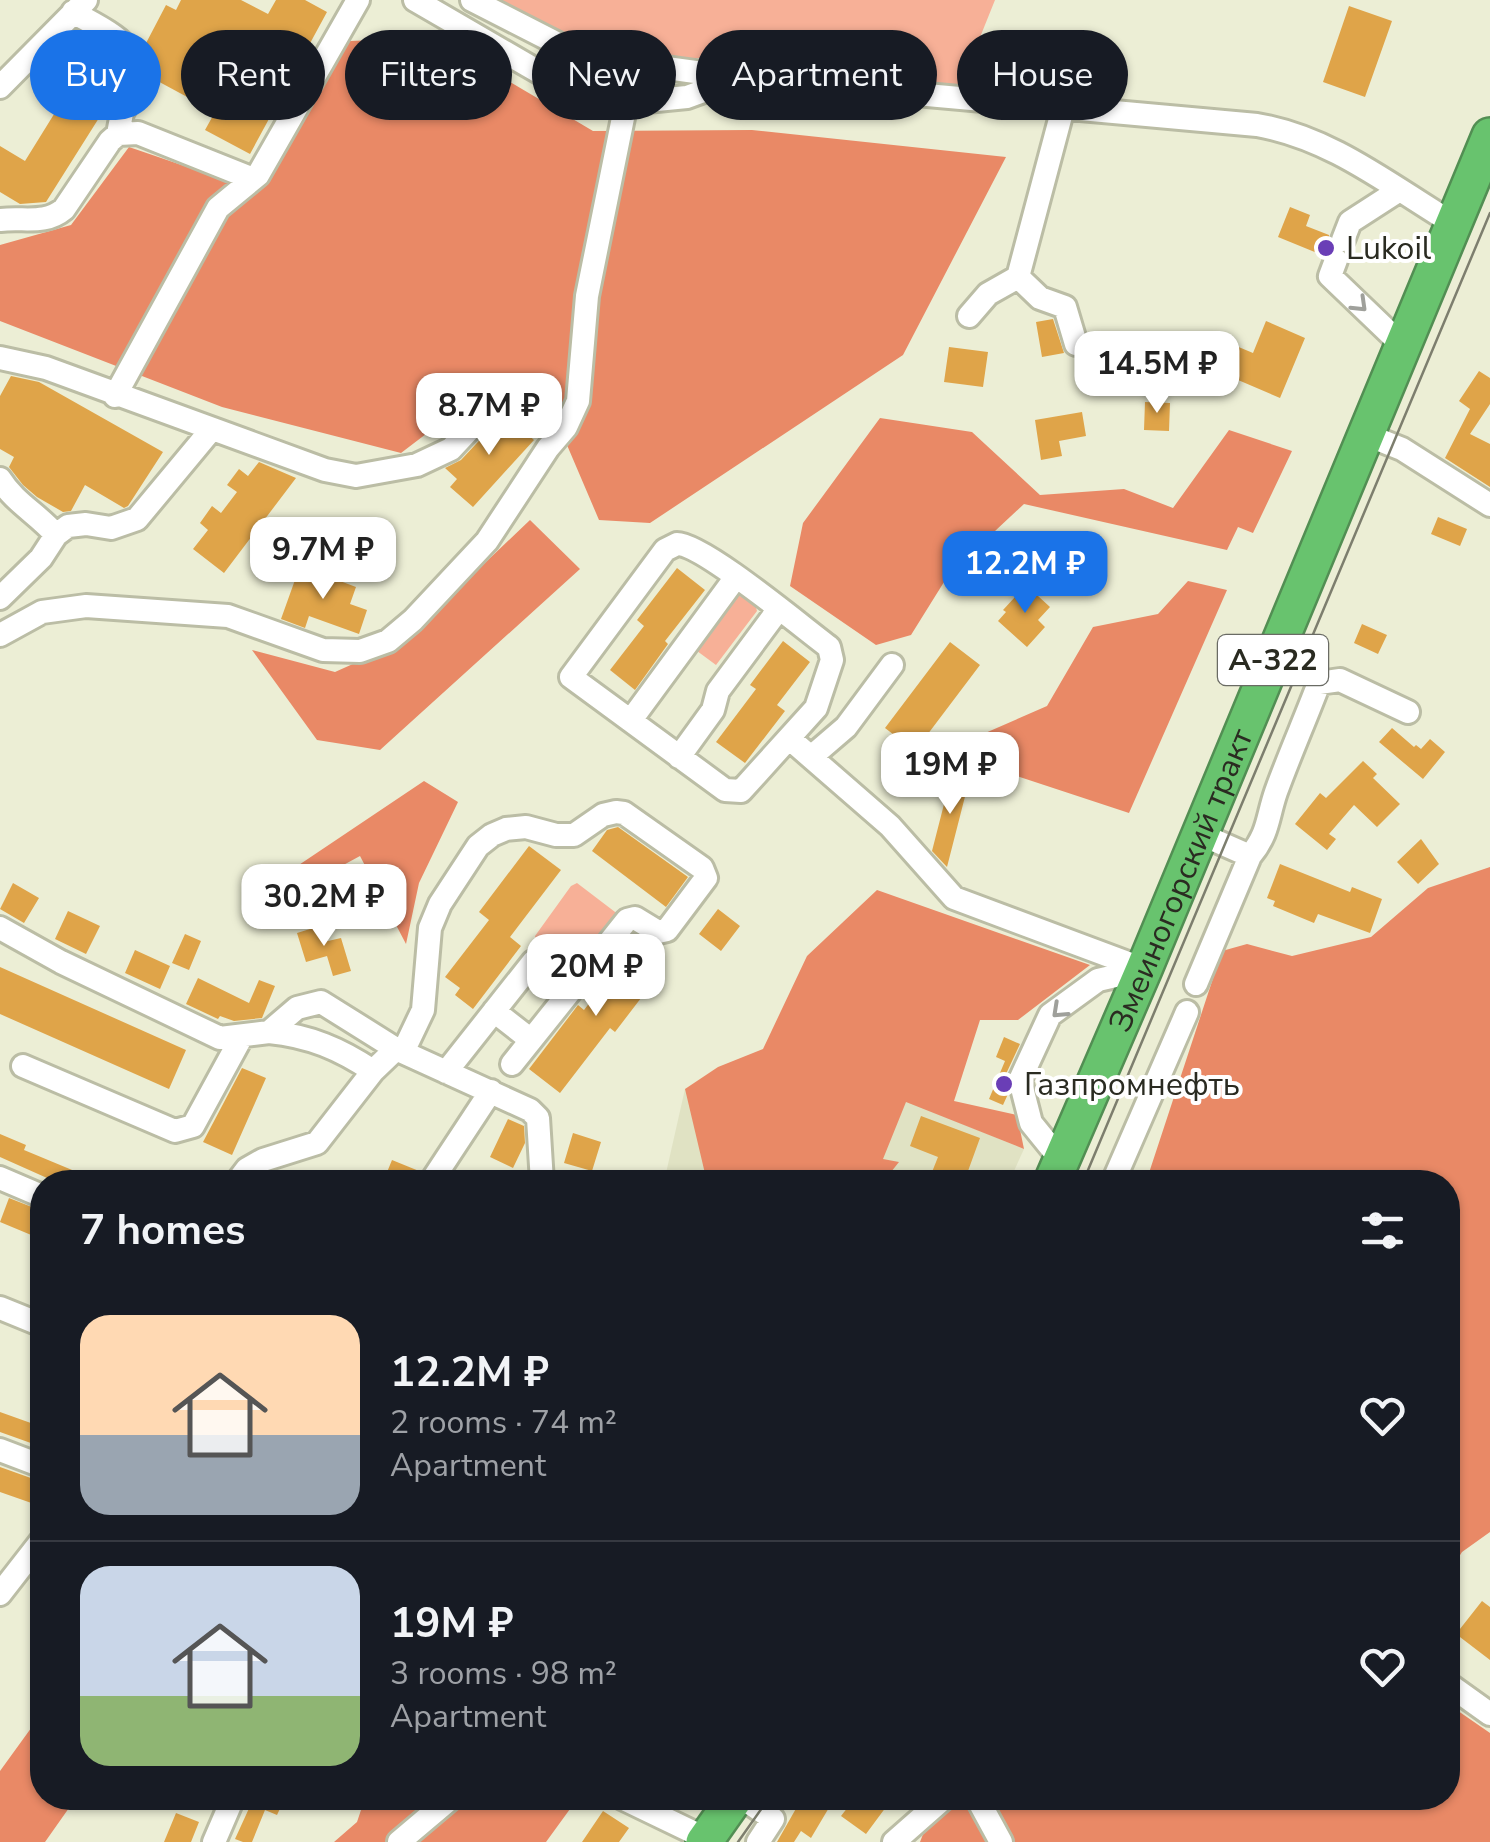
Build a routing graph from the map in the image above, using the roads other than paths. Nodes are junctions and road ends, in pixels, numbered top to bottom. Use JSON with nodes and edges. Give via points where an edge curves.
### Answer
{"nodes":[{"id":1,"x":358,"y":0,"type":"edge"},
{"id":2,"x":415,"y":0,"type":"edge"},
{"id":3,"x":472,"y":0,"type":"edge"},
{"id":4,"x":80,"y":6,"type":"edge"},
{"id":5,"x":532,"y":68,"type":"edge"},
{"id":6,"x":696,"y":72,"type":"edge"},
{"id":7,"x":0,"y":87,"type":"edge"},
{"id":8,"x":1128,"y":113,"type":"edge"},
{"id":9,"x":623,"y":120,"type":"edge"},
{"id":10,"x":1060,"y":120,"type":"edge"},
{"id":11,"x":118,"y":134,"type":"junction"},
{"id":12,"x":1490,"y":136,"type":"edge"},
{"id":13,"x":253,"y":179,"type":"junction"},
{"id":14,"x":1398,"y":191,"type":"junction"},
{"id":15,"x":0,"y":220,"type":"edge"},
{"id":16,"x":1454,"y":224,"type":"junction"},
{"id":17,"x":1018,"y":277,"type":"junction"},
{"id":18,"x":969,"y":316,"type":"dead end"},
{"id":19,"x":1076,"y":344,"type":"dead end"},
{"id":20,"x":1403,"y":346,"type":"junction"},
{"id":21,"x":0,"y":358,"type":"edge"},
{"id":22,"x":115,"y":396,"type":"junction"},
{"id":23,"x":480,"y":418,"type":"dead end"},
{"id":24,"x":211,"y":430,"type":"junction"},
{"id":25,"x":1367,"y":434,"type":"junction"},
{"id":26,"x":0,"y":479,"type":"edge"},
{"id":27,"x":1490,"y":505,"type":"edge"},
{"id":28,"x":56,"y":535,"type":"junction"},
{"id":29,"x":21,"y":577,"type":"junction"},
{"id":30,"x":736,"y":577,"type":"junction"},
{"id":31,"x":0,"y":598,"type":"edge"},
{"id":32,"x":778,"y":610,"type":"junction"},
{"id":33,"x":42,"y":612,"type":"junction"},
{"id":34,"x":0,"y":634,"type":"edge"},
{"id":35,"x":892,"y":665,"type":"dead end"},
{"id":36,"x":1408,"y":712,"type":"dead end"},
{"id":37,"x":631,"y":720,"type":"junction"},
{"id":38,"x":790,"y":739,"type":"junction"},
{"id":39,"x":811,"y":756,"type":"junction"},
{"id":40,"x":679,"y":758,"type":"junction"},
{"id":41,"x":1200,"y":834,"type":"junction"},
{"id":42,"x":1250,"y":856,"type":"junction"},
{"id":43,"x":0,"y":928,"type":"edge"},
{"id":44,"x":533,"y":962,"type":"dead end"},
{"id":45,"x":1144,"y":969,"type":"junction"},
{"id":46,"x":1196,"y":984,"type":"dead end"},
{"id":47,"x":494,"y":1011,"type":"junction"},
{"id":48,"x":1187,"y":1012,"type":"dead end"},
{"id":49,"x":270,"y":1032,"type":"junction"},
{"id":50,"x":240,"y":1038,"type":"junction"},
{"id":51,"x":531,"y":1040,"type":"junction"},
{"id":52,"x":399,"y":1050,"type":"junction"},
{"id":53,"x":476,"y":1059,"type":"dead end"},
{"id":54,"x":512,"y":1064,"type":"dead end"},
{"id":55,"x":23,"y":1066,"type":"dead end"},
{"id":56,"x":374,"y":1070,"type":"junction"},
{"id":57,"x":454,"y":1076,"type":"junction"},
{"id":58,"x":491,"y":1091,"type":"junction"},
{"id":59,"x":246,"y":1170,"type":"edge"},
{"id":60,"x":439,"y":1170,"type":"edge"},
{"id":61,"x":541,"y":1170,"type":"edge"},
{"id":62,"x":1055,"y":1170,"type":"edge"},
{"id":63,"x":1056,"y":1170,"type":"edge"},
{"id":64,"x":1118,"y":1170,"type":"edge"},
{"id":65,"x":0,"y":1178,"type":"edge"},
{"id":66,"x":30,"y":1191,"type":"edge"},
{"id":67,"x":0,"y":1308,"type":"edge"},
{"id":68,"x":30,"y":1321,"type":"edge"},
{"id":69,"x":0,"y":1450,"type":"edge"},
{"id":70,"x":30,"y":1461,"type":"edge"},
{"id":71,"x":30,"y":1558,"type":"edge"},
{"id":72,"x":0,"y":1560,"type":"edge"},
{"id":73,"x":23,"y":1569,"type":"junction"},
{"id":74,"x":0,"y":1594,"type":"edge"},
{"id":75,"x":1460,"y":1693,"type":"edge"},
{"id":76,"x":1490,"y":1714,"type":"edge"},
{"id":77,"x":229,"y":1810,"type":"edge"},
{"id":78,"x":437,"y":1810,"type":"edge"},
{"id":79,"x":646,"y":1810,"type":"edge"},
{"id":80,"x":729,"y":1810,"type":"edge"},
{"id":81,"x":758,"y":1810,"type":"edge"},
{"id":82,"x":930,"y":1810,"type":"edge"},
{"id":83,"x":984,"y":1810,"type":"edge"},
{"id":84,"x":706,"y":1840,"type":"edge"},
{"id":85,"x":214,"y":1842,"type":"edge"},
{"id":86,"x":399,"y":1842,"type":"edge"},
{"id":87,"x":758,"y":1842,"type":"edge"},
{"id":88,"x":894,"y":1842,"type":"edge"},
{"id":89,"x":1002,"y":1842,"type":"edge"}],
"edges":[{"from":1,"to":13,"type":"street"},
{"from":2,"to":5,"type":"street"},
{"from":3,"to":6,"type":"street","via":[[590,56]]},
{"from":4,"to":7,"type":"street"},
{"from":4,"to":11,"type":"street","via":[[137,62]]},
{"from":8,"to":14,"type":"street","via":[[1293,131]]},
{"from":9,"to":33,"type":"street","via":[[587,296],[578,402],[487,541],[414,620],[388,641],[360,650],[323,650],[228,616],[86,606]]},
{"from":10,"to":17,"type":"street"},
{"from":11,"to":13,"type":"street","via":[[138,133]]},
{"from":11,"to":15,"type":"street","via":[[55,216]]},
{"from":12,"to":16,"type":"highway","name":"Змеиногорский тракт","number":"А-322"},
{"from":13,"to":22,"type":"street","via":[[218,208]]},
{"from":14,"to":16,"type":"street"},
{"from":14,"to":20,"type":"street","one_way":true,"via":[[1350,222],[1330,276]]},
{"from":16,"to":20,"type":"highway","name":"Змеиногорский тракт","number":"А-322"},
{"from":17,"to":18,"type":"street","via":[[988,294]]},
{"from":17,"to":19,"type":"street","via":[[1040,298],[1065,307]]},
{"from":20,"to":25,"type":"highway","name":"Змеиногорский тракт","number":"А-322"},
{"from":21,"to":22,"type":"street"},
{"from":22,"to":24,"type":"street"},
{"from":23,"to":24,"type":"street","via":[[436,457],[356,476]]},
{"from":24,"to":28,"type":"street","via":[[137,519],[112,528],[68,526]]},
{"from":25,"to":27,"type":"street"},
{"from":25,"to":41,"type":"highway","name":"Змеиногорский тракт","number":"А-322"},
{"from":26,"to":28,"type":"street"},
{"from":28,"to":29,"type":"street"},
{"from":29,"to":31,"type":"street"},
{"from":29,"to":33,"type":"street"},
{"from":30,"to":32,"type":"street"},
{"from":30,"to":37,"type":"street"},
{"from":30,"to":37,"type":"street","via":[[690,545],[670,547],[571,677]]},
{"from":32,"to":38,"type":"street","via":[[832,656],[816,708]]},
{"from":32,"to":40,"type":"street"},
{"from":33,"to":34,"type":"street"},
{"from":35,"to":39,"type":"street","via":[[844,730]]},
{"from":36,"to":42,"type":"street","via":[[1340,680],[1320,684],[1271,820]]},
{"from":37,"to":40,"type":"street"},
{"from":38,"to":39,"type":"street"},
{"from":38,"to":40,"type":"street","via":[[741,791],[725,790]]},
{"from":39,"to":45,"type":"street","via":[[890,826],[954,898]]},
{"from":41,"to":42,"type":"street"},
{"from":41,"to":45,"type":"highway","name":"Змеиногорский тракт","number":"А-322"},
{"from":42,"to":46,"type":"street"},
{"from":43,"to":50,"type":"street","via":[[220,1038]]},
{"from":44,"to":47,"type":"street"},
{"from":45,"to":62,"type":"street","one_way":true,"via":[[1098,980],[1050,1014],[1020,1080],[1031,1123]]},
{"from":45,"to":63,"type":"highway","name":"Змеиногорский тракт","number":"А-322"},
{"from":47,"to":51,"type":"street"},
{"from":47,"to":57,"type":"street"},
{"from":48,"to":64,"type":"street"},
{"from":49,"to":50,"type":"street"},
{"from":49,"to":52,"type":"street","via":[[297,1008],[322,1002]]},
{"from":49,"to":56,"type":"street","via":[[320,1042]]},
{"from":50,"to":55,"type":"street","via":[[186,1130]]},
{"from":51,"to":52,"type":"street","via":[[627,920],[667,930],[706,878],[702,868],[624,814],[602,815],[564,836],[506,829],[478,846],[430,928],[423,1010]]},
{"from":51,"to":54,"type":"street"},
{"from":52,"to":56,"type":"street"},
{"from":52,"to":57,"type":"street"},
{"from":53,"to":57,"type":"street"},
{"from":56,"to":59,"type":"street","via":[[317,1142]]},
{"from":57,"to":58,"type":"street"},
{"from":58,"to":60,"type":"street"},
{"from":58,"to":61,"type":"street","via":[[538,1118]]},
{"from":65,"to":66,"type":"street"},
{"from":67,"to":68,"type":"street"},
{"from":69,"to":70,"type":"street"},
{"from":71,"to":73,"type":"street"},
{"from":72,"to":73,"type":"street"},
{"from":73,"to":74,"type":"street"},
{"from":75,"to":76,"type":"street"},
{"from":77,"to":85,"type":"street"},
{"from":78,"to":86,"type":"street"},
{"from":79,"to":84,"type":"street"},
{"from":80,"to":84,"type":"highway"},
{"from":81,"to":87,"type":"street","via":[[773,1819]]},
{"from":82,"to":88,"type":"street"},
{"from":83,"to":89,"type":"street"}]}
